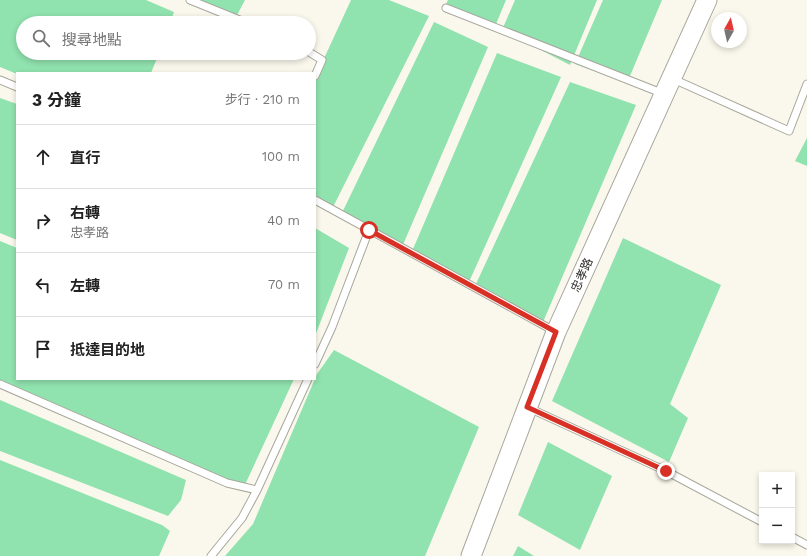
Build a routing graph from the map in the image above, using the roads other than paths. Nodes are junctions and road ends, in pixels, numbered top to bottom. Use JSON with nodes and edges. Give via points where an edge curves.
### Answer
{"nodes":[{"id":1,"x":190,"y":0,"type":"edge"},
{"id":2,"x":707,"y":0,"type":"edge"},
{"id":3,"x":446,"y":8,"type":"dead end"},
{"id":4,"x":230,"y":16,"type":"edge"},
{"id":5,"x":316,"y":56,"type":"edge"},
{"id":6,"x":316,"y":74,"type":"edge"},
{"id":7,"x":0,"y":80,"type":"edge"},
{"id":8,"x":807,"y":84,"type":"edge"},
{"id":9,"x":668,"y":86,"type":"junction"},
{"id":10,"x":16,"y":87,"type":"edge"},
{"id":11,"x":316,"y":201,"type":"edge"},
{"id":12,"x":369,"y":230,"type":"junction"},
{"id":13,"x":556,"y":332,"type":"junction"},
{"id":14,"x":316,"y":362,"type":"edge"},
{"id":15,"x":308,"y":380,"type":"edge"},
{"id":16,"x":0,"y":384,"type":"edge"},
{"id":17,"x":527,"y":407,"type":"junction"},
{"id":18,"x":257,"y":490,"type":"junction"},
{"id":19,"x":759,"y":520,"type":"edge"},
{"id":20,"x":807,"y":536,"type":"edge"},
{"id":21,"x":795,"y":539,"type":"edge"},
{"id":22,"x":805,"y":544,"type":"edge"},
{"id":23,"x":211,"y":556,"type":"edge"},
{"id":24,"x":471,"y":556,"type":"edge"}],
"edges":[{"from":1,"to":4,"type":"lane"},
{"from":2,"to":9,"type":"street","name":"忠孝路"},
{"from":3,"to":9,"type":"lane"},
{"from":5,"to":6,"type":"lane","via":[[322,60]]},
{"from":7,"to":10,"type":"lane"},
{"from":8,"to":9,"type":"lane","via":[[789,131]]},
{"from":9,"to":13,"type":"street","name":"忠孝路"},
{"from":11,"to":12,"type":"lane"},
{"from":12,"to":13,"type":"lane"},
{"from":12,"to":14,"type":"lane"},
{"from":13,"to":17,"type":"street","name":"忠孝路"},
{"from":15,"to":18,"type":"lane"},
{"from":16,"to":18,"type":"lane","via":[[227,483]]},
{"from":17,"to":19,"type":"lane","via":[[666,471]]},
{"from":17,"to":24,"type":"street","name":"忠孝路"},
{"from":18,"to":23,"type":"lane","via":[[242,518]]},
{"from":20,"to":22,"type":"lane"},
{"from":21,"to":22,"type":"lane"}]}
